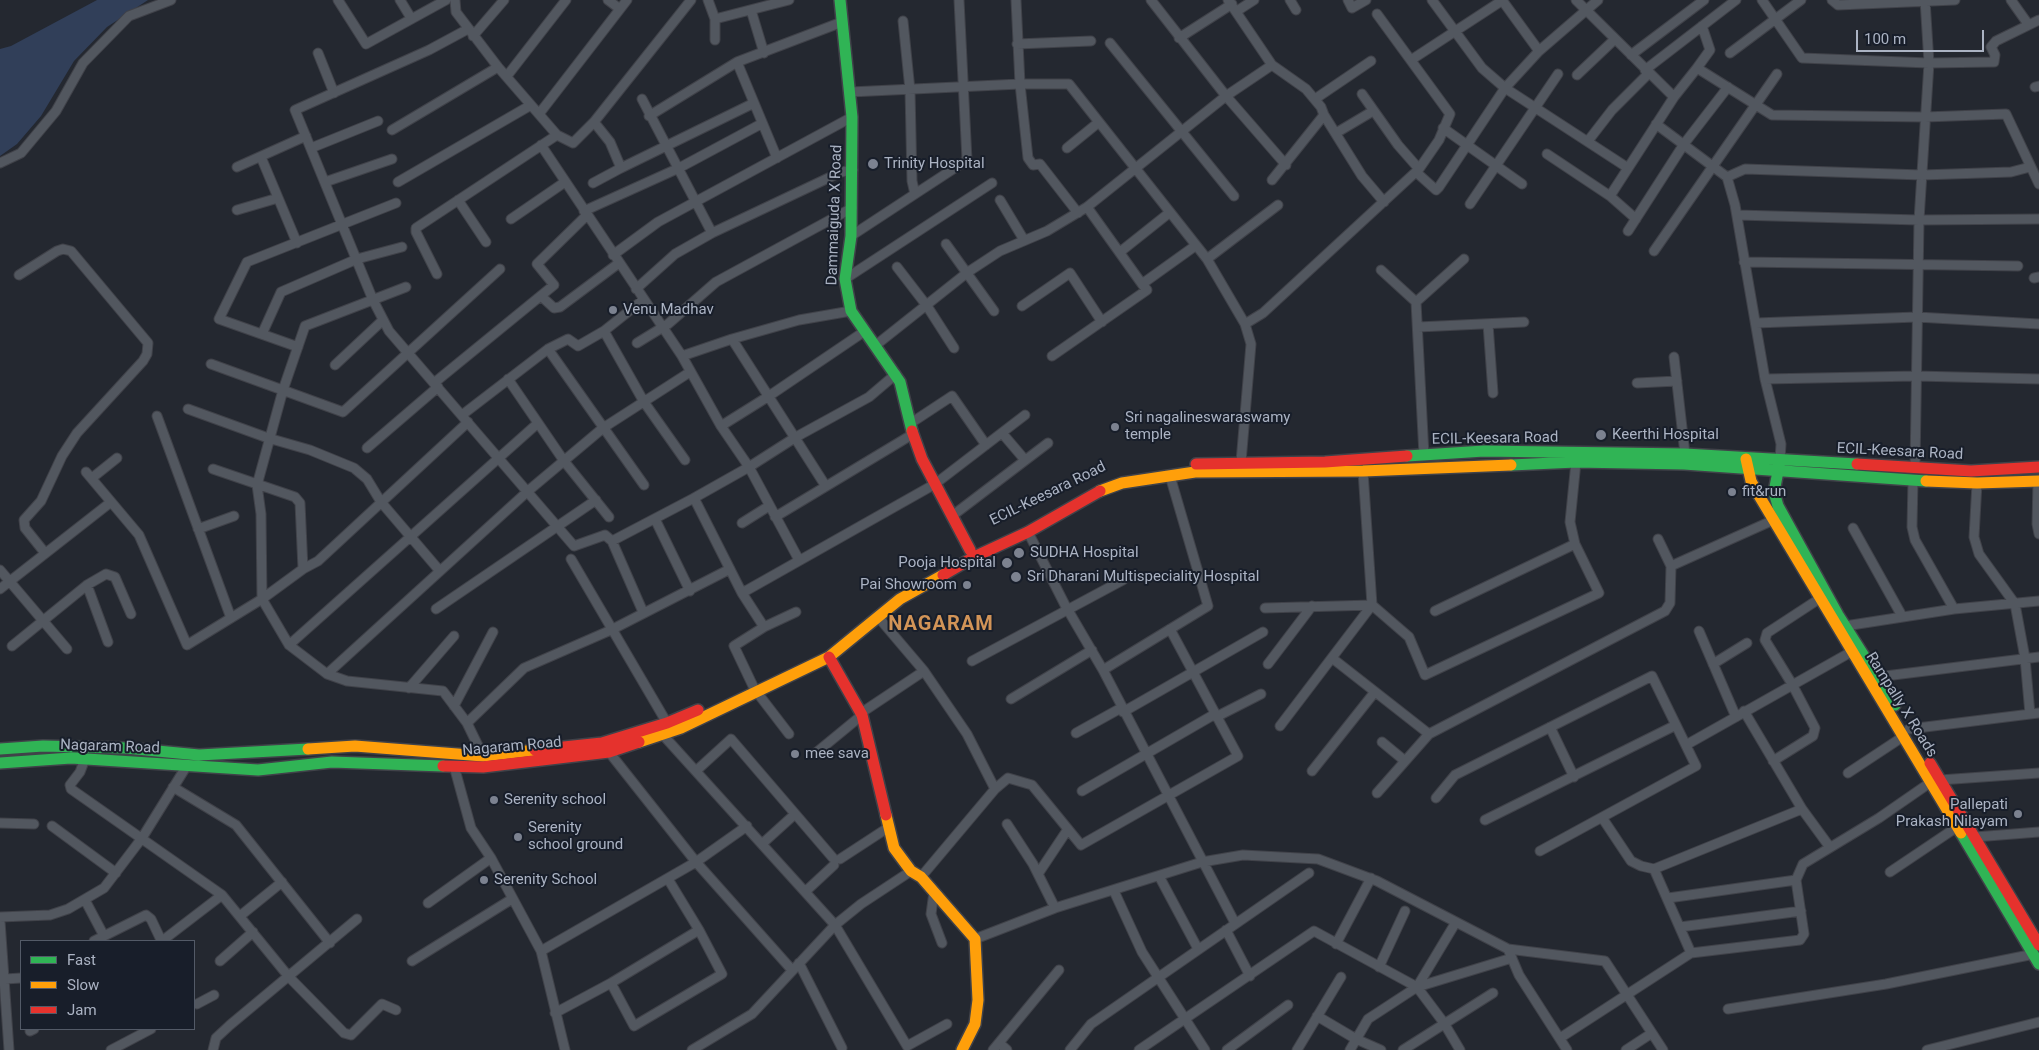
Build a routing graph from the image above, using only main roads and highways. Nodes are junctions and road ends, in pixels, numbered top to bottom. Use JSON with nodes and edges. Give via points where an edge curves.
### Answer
{"nodes":[{"id":1,"x":840,"y":0,"type":"edge"},
{"id":2,"x":1747,"y":463,"type":"junction"},
{"id":3,"x":1779,"y":465,"type":"junction"},
{"id":4,"x":1308,"y":467,"type":"junction"},
{"id":5,"x":2039,"y":468,"type":"edge"},
{"id":6,"x":2039,"y":481,"type":"edge"},
{"id":7,"x":1778,"y":518,"type":"junction"},
{"id":8,"x":972,"y":554,"type":"junction"},
{"id":9,"x":829,"y":657,"type":"junction"},
{"id":10,"x":755,"y":688,"type":"junction"},
{"id":11,"x":1906,"y":733,"type":"junction"},
{"id":12,"x":0,"y":749,"type":"edge"},
{"id":13,"x":418,"y":758,"type":"junction"},
{"id":14,"x":0,"y":763,"type":"edge"},
{"id":15,"x":1936,"y":781,"type":"junction"},
{"id":16,"x":2037,"y":954,"type":"edge"},
{"id":17,"x":962,"y":1050,"type":"edge"}],
"edges":[{"from":1,"to":8,"type":"main road","name":"Dammaiguda X Road","via":[[852,117],[851,236],[845,279],[851,311],[896,374],[922,459]]},
{"from":2,"to":3,"type":"main road","name":"ECIL-Keesara Road"},
{"from":2,"to":4,"type":"main road","name":"ECIL-Keesara Road","via":[[1576,462],[1363,471]]},
{"from":2,"to":4,"type":"main road","name":"ECIL-Keesara Road","via":[[1685,454],[1484,451]]},
{"from":2,"to":7,"type":"main road","name":"Rampally X Roads","via":[[1751,481]]},
{"from":3,"to":5,"type":"main road","name":"ECIL-Keesara Road","via":[[1970,471]]},
{"from":3,"to":6,"type":"main road","name":"ECIL-Keesara Road","via":[[1851,477],[1977,483]]},
{"from":3,"to":7,"type":"main road","name":"Rampally X Roads","via":[[1774,492]]},
{"from":4,"to":8,"type":"main road","name":"ECIL-Keesara Road","via":[[1195,472],[1122,483],[1104,489],[1028,532]]},
{"from":4,"to":8,"type":"main road","name":"ECIL-Keesara Road","via":[[1240,462],[1146,469],[1103,480]]},
{"from":7,"to":11,"type":"main road","name":"Rampally X Roads","via":[[1877,677]]},
{"from":7,"to":11,"type":"main road","name":"Rampally X Roads","via":[[1819,600]]},
{"from":8,"to":9,"type":"main road","name":"Nagaram Road","via":[[900,599]]},
{"from":8,"to":10,"type":"main road","name":"Nagaram Road","via":[[917,578],[859,626]]},
{"from":9,"to":10,"type":"main road","name":"Nagaram Road"},
{"from":9,"to":17,"type":"main road","via":[[862,714],[894,848],[975,938],[978,1000],[975,1024]]},
{"from":10,"to":13,"type":"main road","name":"Nagaram Road","via":[[668,723],[602,743],[483,756]]},
{"from":10,"to":13,"type":"main road","name":"Nagaram Road","via":[[664,735],[609,752],[483,767],[454,766]]},
{"from":11,"to":15,"type":"main road","name":"Rampally X Roads"},
{"from":12,"to":13,"type":"main road","name":"Nagaram Road","via":[[44,746],[126,748],[199,755],[356,746]]},
{"from":13,"to":14,"type":"main road","name":"Nagaram Road","via":[[258,770],[85,759]]},
{"from":15,"to":16,"type":"main road","name":"Rampally X Roads","via":[[1958,827]]},
{"from":15,"to":16,"type":"main road","name":"Rampally X Roads","via":[[1975,837]]}]}
